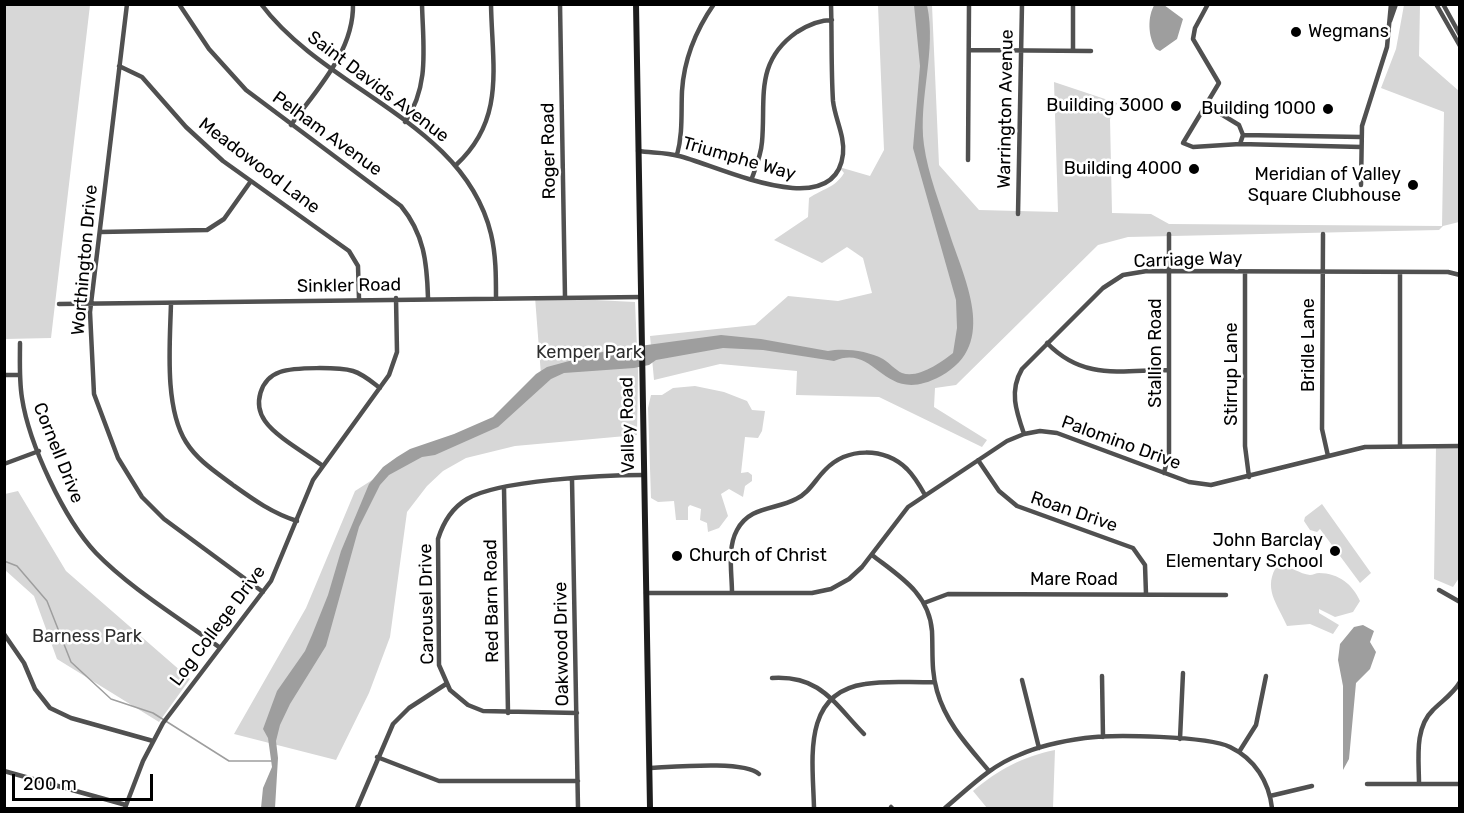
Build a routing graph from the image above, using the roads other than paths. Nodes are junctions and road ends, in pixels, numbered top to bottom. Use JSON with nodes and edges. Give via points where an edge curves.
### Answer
{"nodes":[{"id":1,"x":126,"y":4,"type":"edge"},
{"id":2,"x":179,"y":4,"type":"edge"},
{"id":3,"x":261,"y":4,"type":"edge"},
{"id":4,"x":354,"y":4,"type":"edge"},
{"id":5,"x":422,"y":4,"type":"edge"},
{"id":6,"x":491,"y":4,"type":"edge"},
{"id":7,"x":560,"y":4,"type":"edge"},
{"id":8,"x":636,"y":4,"type":"edge"},
{"id":9,"x":714,"y":4,"type":"edge"},
{"id":10,"x":831,"y":4,"type":"edge"},
{"id":11,"x":969,"y":4,"type":"edge"},
{"id":12,"x":1022,"y":4,"type":"edge"},
{"id":13,"x":1073,"y":4,"type":"edge"},
{"id":14,"x":1208,"y":4,"type":"edge"},
{"id":15,"x":1391,"y":4,"type":"edge"},
{"id":16,"x":1396,"y":4,"type":"edge"},
{"id":17,"x":1436,"y":4,"type":"edge"},
{"id":18,"x":1443,"y":4,"type":"edge"},
{"id":19,"x":832,"y":20,"type":"junction"},
{"id":20,"x":1390,"y":21,"type":"junction"},
{"id":21,"x":1460,"y":35,"type":"edge"},
{"id":22,"x":1460,"y":46,"type":"edge"},
{"id":23,"x":969,"y":50,"type":"junction"},
{"id":24,"x":1021,"y":51,"type":"junction"},
{"id":25,"x":1073,"y":51,"type":"junction"},
{"id":26,"x":1090,"y":51,"type":"dead end"},
{"id":27,"x":119,"y":66,"type":"junction"},
{"id":28,"x":331,"y":69,"type":"junction"},
{"id":29,"x":1206,"y":105,"type":"junction"},
{"id":30,"x":405,"y":122,"type":"junction"},
{"id":31,"x":291,"y":125,"type":"junction"},
{"id":32,"x":1243,"y":135,"type":"junction"},
{"id":33,"x":1361,"y":137,"type":"junction"},
{"id":34,"x":1240,"y":144,"type":"junction"},
{"id":35,"x":1361,"y":147,"type":"junction"},
{"id":36,"x":638,"y":152,"type":"junction"},
{"id":37,"x":677,"y":155,"type":"junction"},
{"id":38,"x":968,"y":160,"type":"dead end"},
{"id":39,"x":456,"y":165,"type":"junction"},
{"id":40,"x":752,"y":178,"type":"junction"},
{"id":41,"x":251,"y":181,"type":"junction"},
{"id":42,"x":1361,"y":185,"type":"dead end"},
{"id":43,"x":1018,"y":214,"type":"dead end"},
{"id":44,"x":100,"y":232,"type":"junction"},
{"id":45,"x":1169,"y":234,"type":"dead end"},
{"id":46,"x":1323,"y":234,"type":"dead end"},
{"id":47,"x":1169,"y":271,"type":"junction"},
{"id":48,"x":1245,"y":272,"type":"junction"},
{"id":49,"x":1323,"y":272,"type":"junction"},
{"id":50,"x":1400,"y":272,"type":"junction"},
{"id":51,"x":1460,"y":275,"type":"edge"},
{"id":52,"x":565,"y":297,"type":"junction"},
{"id":53,"x":641,"y":297,"type":"junction"},
{"id":54,"x":396,"y":298,"type":"junction"},
{"id":55,"x":428,"y":298,"type":"junction"},
{"id":56,"x":496,"y":298,"type":"junction"},
{"id":57,"x":359,"y":299,"type":"junction"},
{"id":58,"x":171,"y":303,"type":"junction"},
{"id":59,"x":58,"y":304,"type":"dead end"},
{"id":60,"x":91,"y":304,"type":"junction"},
{"id":61,"x":20,"y":343,"type":"dead end"},
{"id":62,"x":1047,"y":343,"type":"junction"},
{"id":63,"x":1169,"y":370,"type":"junction"},
{"id":64,"x":4,"y":375,"type":"edge"},
{"id":65,"x":20,"y":375,"type":"junction"},
{"id":66,"x":380,"y":388,"type":"junction"},
{"id":67,"x":1024,"y":434,"type":"junction"},
{"id":68,"x":1400,"y":446,"type":"junction"},
{"id":69,"x":1460,"y":446,"type":"edge"},
{"id":70,"x":39,"y":451,"type":"junction"},
{"id":71,"x":1328,"y":456,"type":"junction"},
{"id":72,"x":978,"y":460,"type":"junction"},
{"id":73,"x":4,"y":464,"type":"edge"},
{"id":74,"x":323,"y":466,"type":"junction"},
{"id":75,"x":1164,"y":473,"type":"junction"},
{"id":76,"x":644,"y":475,"type":"junction"},
{"id":77,"x":1249,"y":477,"type":"junction"},
{"id":78,"x":572,"y":479,"type":"junction"},
{"id":79,"x":504,"y":488,"type":"junction"},
{"id":80,"x":925,"y":495,"type":"junction"},
{"id":81,"x":297,"y":521,"type":"junction"},
{"id":82,"x":872,"y":555,"type":"junction"},
{"id":83,"x":1439,"y":590,"type":"dead end"},
{"id":84,"x":263,"y":592,"type":"junction"},
{"id":85,"x":646,"y":593,"type":"junction"},
{"id":86,"x":732,"y":593,"type":"junction"},
{"id":87,"x":1146,"y":594,"type":"junction"},
{"id":88,"x":1226,"y":595,"type":"dead end"},
{"id":89,"x":1460,"y":602,"type":"edge"},
{"id":90,"x":924,"y":603,"type":"junction"},
{"id":91,"x":5,"y":637,"type":"edge"},
{"id":92,"x":219,"y":647,"type":"junction"},
{"id":93,"x":1183,"y":673,"type":"dead end"},
{"id":94,"x":1102,"y":676,"type":"dead end"},
{"id":95,"x":1266,"y":676,"type":"dead end"},
{"id":96,"x":771,"y":678,"type":"dead end"},
{"id":97,"x":1022,"y":680,"type":"dead end"},
{"id":98,"x":934,"y":682,"type":"junction"},
{"id":99,"x":446,"y":684,"type":"junction"},
{"id":100,"x":1459,"y":685,"type":"edge"},
{"id":101,"x":831,"y":700,"type":"junction"},
{"id":102,"x":508,"y":713,"type":"junction"},
{"id":103,"x":577,"y":713,"type":"junction"},
{"id":104,"x":864,"y":734,"type":"dead end"},
{"id":105,"x":1103,"y":737,"type":"junction"},
{"id":106,"x":1180,"y":739,"type":"junction"},
{"id":107,"x":153,"y":741,"type":"junction"},
{"id":108,"x":1039,"y":748,"type":"junction"},
{"id":109,"x":1239,"y":752,"type":"junction"},
{"id":110,"x":377,"y":757,"type":"junction"},
{"id":111,"x":650,"y":768,"type":"junction"},
{"id":112,"x":4,"y":771,"type":"edge"},
{"id":113,"x":989,"y":771,"type":"junction"},
{"id":114,"x":759,"y":774,"type":"dead end"},
{"id":115,"x":578,"y":782,"type":"junction"},
{"id":116,"x":1367,"y":784,"type":"dead end"},
{"id":117,"x":1419,"y":784,"type":"junction"},
{"id":118,"x":1460,"y":784,"type":"edge"},
{"id":119,"x":1312,"y":786,"type":"dead end"},
{"id":120,"x":1270,"y":796,"type":"junction"},
{"id":121,"x":126,"y":807,"type":"edge"},
{"id":122,"x":357,"y":808,"type":"edge"},
{"id":123,"x":578,"y":808,"type":"edge"},
{"id":124,"x":650,"y":808,"type":"edge"},
{"id":125,"x":814,"y":808,"type":"edge"},
{"id":126,"x":945,"y":808,"type":"edge"},
{"id":127,"x":1272,"y":808,"type":"edge"}],
"edges":[{"from":1,"to":27,"type":"street","name":"Worthington Drive"},
{"from":2,"to":31,"type":"street","name":"Pelham Avenue","via":[[227,71]]},
{"from":3,"to":28,"type":"street","name":"Saint Davids Avenue","via":[[291,39]]},
{"from":4,"to":28,"type":"street","via":[[348,40]]},
{"from":5,"to":30,"type":"street","via":[[423,84]]},
{"from":6,"to":39,"type":"street","via":[[490,114],[478,141]]},
{"from":7,"to":52,"type":"street","name":"Roger Road"},
{"from":8,"to":36,"type":"street","name":"Valley Road"},
{"from":9,"to":37,"type":"street","via":[[688,58]]},
{"from":10,"to":19,"type":"street","name":"Triumphe Way"},
{"from":11,"to":23,"type":"street"},
{"from":12,"to":24,"type":"street","name":"Warrington Avenue"},
{"from":13,"to":25,"type":"street"},
{"from":14,"to":29,"type":"street","via":[[1193,39],[1220,83]]},
{"from":15,"to":20,"type":"street"},
{"from":16,"to":20,"type":"street"},
{"from":17,"to":22,"type":"street"},
{"from":18,"to":21,"type":"street"},
{"from":19,"to":40,"type":"street","via":[[818,21],[798,32],[783,44],[771,62],[762,90],[762,146]]},
{"from":19,"to":40,"type":"street","name":"Triumphe Way","via":[[833,99],[843,147],[838,170],[822,186],[805,190]]},
{"from":20,"to":33,"type":"street","via":[[1387,47]]},
{"from":23,"to":24,"type":"street"},
{"from":23,"to":38,"type":"street"},
{"from":24,"to":25,"type":"street"},
{"from":24,"to":43,"type":"street","name":"Warrington Avenue"},
{"from":25,"to":26,"type":"street"},
{"from":27,"to":41,"type":"street","name":"Meadowood Lane","via":[[142,77],[196,138]]},
{"from":27,"to":44,"type":"street","name":"Worthington Drive"},
{"from":28,"to":30,"type":"street","name":"Saint Davids Avenue"},
{"from":28,"to":31,"type":"street"},
{"from":29,"to":32,"type":"street","via":[[1239,125]]},
{"from":29,"to":34,"type":"street","via":[[1183,144]]},
{"from":30,"to":39,"type":"street","name":"Saint Davids Avenue"},
{"from":31,"to":55,"type":"street","name":"Pelham Avenue","via":[[392,197],[407,213],[425,251]]},
{"from":32,"to":33,"type":"street"},
{"from":32,"to":34,"type":"street"},
{"from":33,"to":35,"type":"street"},
{"from":34,"to":35,"type":"street"},
{"from":35,"to":42,"type":"street"},
{"from":36,"to":37,"type":"street","name":"Triumphe Way"},
{"from":36,"to":53,"type":"street","name":"Valley Road"},
{"from":37,"to":40,"type":"street","name":"Triumphe Way"},
{"from":39,"to":56,"type":"street","name":"Saint Davids Avenue","via":[[478,198],[489,225]]},
{"from":41,"to":44,"type":"street","via":[[224,219],[207,230]]},
{"from":41,"to":57,"type":"street","name":"Meadowood Lane","via":[[349,251],[358,266]]},
{"from":44,"to":60,"type":"street","name":"Worthington Drive"},
{"from":45,"to":47,"type":"street","name":"Stallion Road"},
{"from":46,"to":49,"type":"street","name":"Bridle Lane"},
{"from":47,"to":48,"type":"street","name":"Carriage Way"},
{"from":47,"to":62,"type":"street","name":"Carriage Way","via":[[1133,273],[1110,282]]},
{"from":47,"to":63,"type":"street","name":"Stallion Road"},
{"from":48,"to":49,"type":"street","name":"Carriage Way"},
{"from":48,"to":77,"type":"street","name":"Stirrup Lane","via":[[1245,446]]},
{"from":49,"to":50,"type":"street","name":"Carriage Way"},
{"from":49,"to":71,"type":"street","name":"Bridle Lane","via":[[1322,429]]},
{"from":50,"to":51,"type":"street","name":"Carriage Way"},
{"from":50,"to":68,"type":"street"},
{"from":52,"to":53,"type":"street","name":"Sinkler Road"},
{"from":52,"to":56,"type":"street","name":"Sinkler Road"},
{"from":53,"to":76,"type":"street","name":"Valley Road"},
{"from":54,"to":55,"type":"street","name":"Sinkler Road"},
{"from":54,"to":57,"type":"street","name":"Sinkler Road"},
{"from":54,"to":66,"type":"street","name":"Log College Drive","via":[[397,352]]},
{"from":55,"to":56,"type":"street","name":"Sinkler Road"},
{"from":57,"to":58,"type":"street","name":"Sinkler Road"},
{"from":58,"to":60,"type":"street","name":"Sinkler Road"},
{"from":58,"to":81,"type":"street","via":[[173,404],[187,443],[209,467],[263,507]]},
{"from":59,"to":60,"type":"street","name":"Sinkler Road"},
{"from":60,"to":84,"type":"street","name":"Worthington Drive","via":[[94,394],[130,481],[164,519]]},
{"from":61,"to":65,"type":"street","name":"Cornell Drive"},
{"from":62,"to":63,"type":"street","via":[[1064,359],[1082,368]]},
{"from":62,"to":67,"type":"street","name":"Carriage Way","via":[[1022,369],[1015,386],[1015,405]]},
{"from":63,"to":75,"type":"street","name":"Stallion Road","via":[[1169,453]]},
{"from":64,"to":65,"type":"street"},
{"from":65,"to":70,"type":"street","name":"Cornell Drive","via":[[23,405]]},
{"from":66,"to":74,"type":"street","name":"Log College Drive"},
{"from":66,"to":74,"type":"street","via":[[362,374],[347,369],[287,370],[266,382],[259,399],[265,421]]},
{"from":67,"to":72,"type":"street","name":"Palomino Drive"},
{"from":67,"to":75,"type":"street","name":"Palomino Drive","via":[[1057,433]]},
{"from":68,"to":69,"type":"street","name":"Palomino Drive"},
{"from":68,"to":71,"type":"street","name":"Palomino Drive","via":[[1365,447]]},
{"from":70,"to":73,"type":"street"},
{"from":70,"to":92,"type":"street","name":"Cornell Drive","via":[[64,509],[97,554]]},
{"from":71,"to":77,"type":"street","name":"Palomino Drive"},
{"from":72,"to":80,"type":"street","name":"Palomino Drive"},
{"from":72,"to":87,"type":"street","name":"Roan Drive","via":[[999,491],[1017,506],[1133,548],[1144,565]]},
{"from":74,"to":81,"type":"street","name":"Log College Drive","via":[[313,480]]},
{"from":75,"to":77,"type":"street","name":"Palomino Drive","via":[[1206,485]]},
{"from":76,"to":78,"type":"street","name":"Carousel Drive"},
{"from":76,"to":85,"type":"street","name":"Valley Road"},
{"from":78,"to":79,"type":"street","name":"Carousel Drive"},
{"from":78,"to":103,"type":"street","name":"Oakwood Drive"},
{"from":79,"to":99,"type":"street","name":"Carousel Drive","via":[[480,493],[459,505],[443,525],[438,539],[438,648]]},
{"from":79,"to":102,"type":"street","name":"Red Barn Road"},
{"from":80,"to":82,"type":"street","name":"Palomino Drive","via":[[901,514]]},
{"from":80,"to":86,"type":"street","via":[[907,469],[890,457],[862,453],[839,459],[800,497],[756,512],[741,524],[732,547]]},
{"from":81,"to":84,"type":"street","name":"Log College Drive","via":[[277,572]]},
{"from":82,"to":86,"type":"street","name":"Palomino Drive","via":[[853,576],[831,589],[812,593]]},
{"from":82,"to":90,"type":"street","via":[[908,582]]},
{"from":83,"to":89,"type":"street"},
{"from":84,"to":92,"type":"street","name":"Log College Drive"},
{"from":85,"to":86,"type":"street","name":"Palomino Drive"},
{"from":85,"to":111,"type":"street","name":"Valley Road"},
{"from":87,"to":88,"type":"street","name":"Mare Road"},
{"from":87,"to":90,"type":"street","name":"Mare Road","via":[[948,594]]},
{"from":90,"to":98,"type":"street","via":[[931,627]]},
{"from":91,"to":107,"type":"street","via":[[50,708],[71,718]]},
{"from":92,"to":107,"type":"street","name":"Log College Drive"},
{"from":93,"to":106,"type":"street"},
{"from":94,"to":105,"type":"street"},
{"from":95,"to":109,"type":"street","via":[[1256,724]]},
{"from":96,"to":101,"type":"street","via":[[807,680]]},
{"from":97,"to":108,"type":"street"},
{"from":98,"to":101,"type":"street","via":[[866,683]]},
{"from":98,"to":113,"type":"street","via":[[948,719]]},
{"from":99,"to":102,"type":"street","name":"Carousel Drive","via":[[455,696],[475,709]]},
{"from":99,"to":110,"type":"street","via":[[401,714]]},
{"from":100,"to":117,"type":"street","via":[[1423,725]]},
{"from":101,"to":104,"type":"street"},
{"from":101,"to":125,"type":"street","via":[[813,735]]},
{"from":102,"to":103,"type":"street","name":"Carousel Drive"},
{"from":103,"to":115,"type":"street","name":"Oakwood Drive"},
{"from":105,"to":106,"type":"street"},
{"from":105,"to":108,"type":"street"},
{"from":106,"to":109,"type":"street","via":[[1219,742]]},
{"from":107,"to":121,"type":"street","name":"Log College Drive"},
{"from":108,"to":113,"type":"street","via":[[1010,758]]},
{"from":109,"to":120,"type":"street","via":[[1260,772]]},
{"from":110,"to":115,"type":"street","via":[[439,781]]},
{"from":110,"to":122,"type":"street"},
{"from":111,"to":114,"type":"street","via":[[725,766],[751,768]]},
{"from":111,"to":124,"type":"street","name":"Valley Road"},
{"from":112,"to":121,"type":"street"},
{"from":113,"to":126,"type":"street"},
{"from":115,"to":123,"type":"street","name":"Oakwood Drive"},
{"from":116,"to":117,"type":"street"},
{"from":117,"to":118,"type":"street"},
{"from":119,"to":120,"type":"street"},
{"from":120,"to":127,"type":"street"}]}
